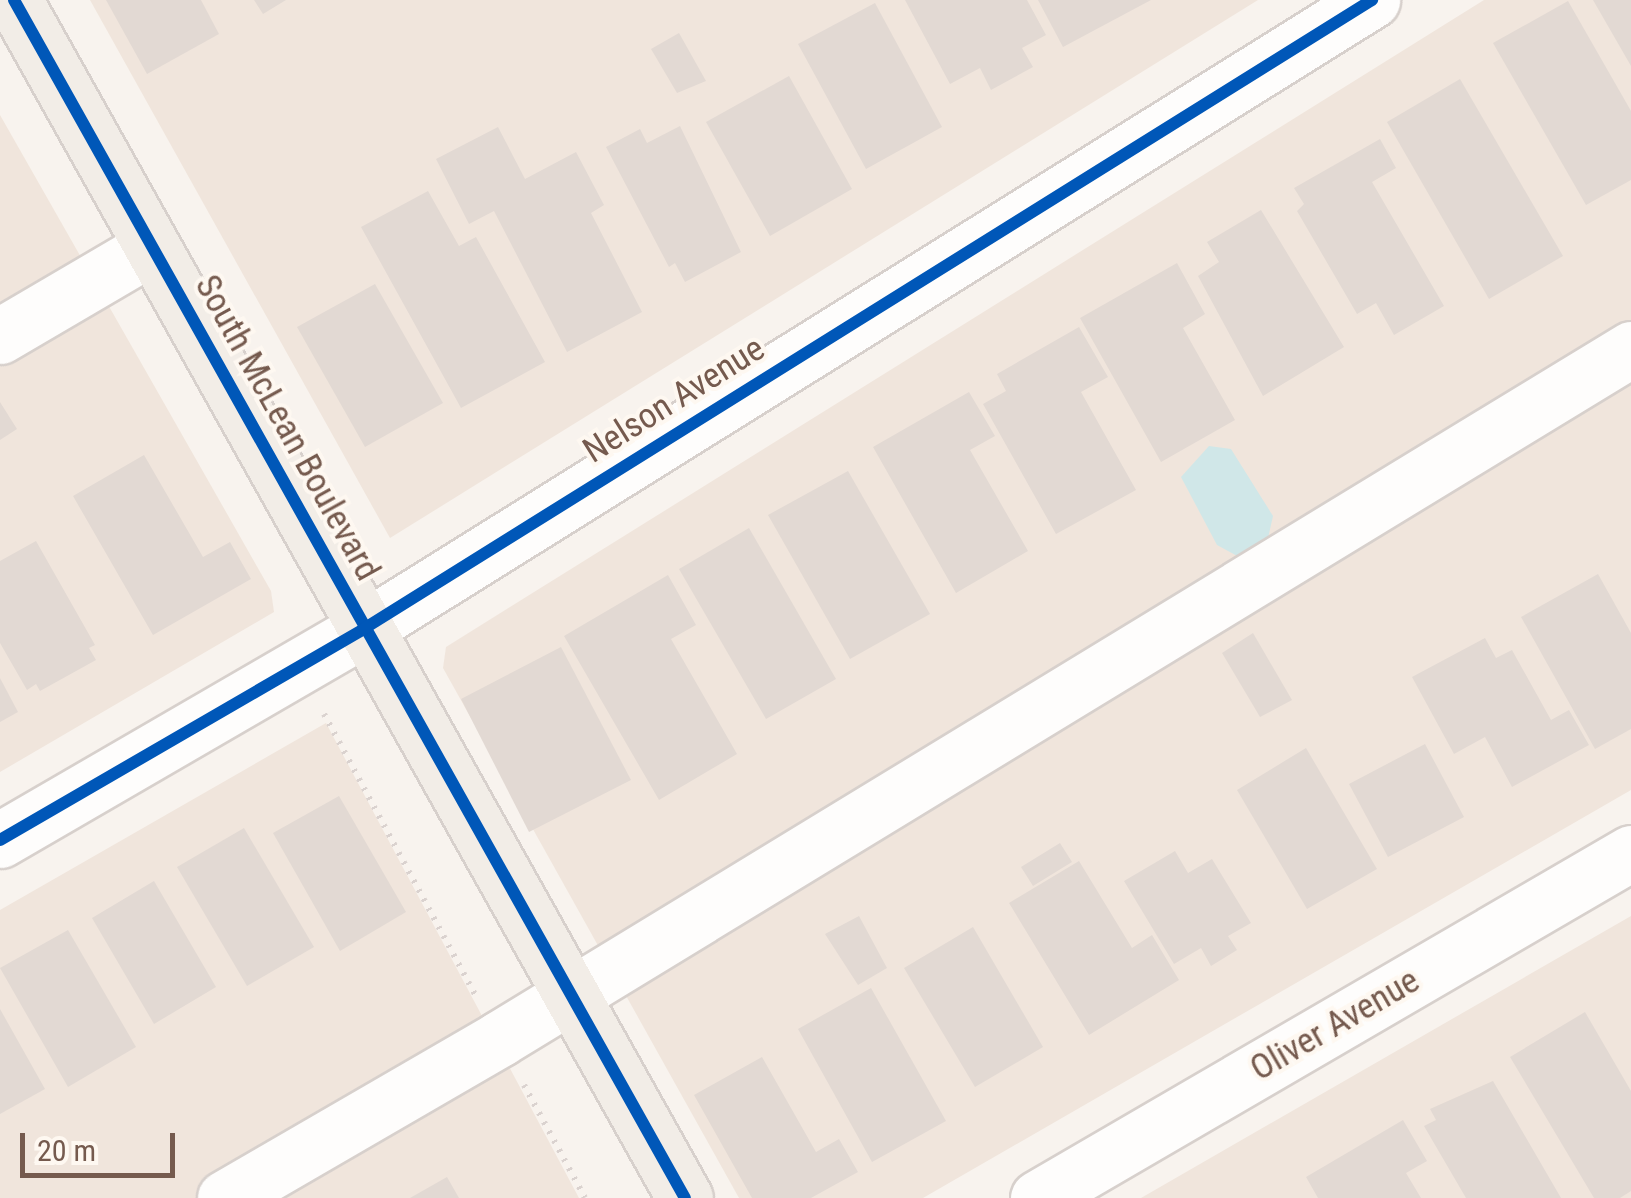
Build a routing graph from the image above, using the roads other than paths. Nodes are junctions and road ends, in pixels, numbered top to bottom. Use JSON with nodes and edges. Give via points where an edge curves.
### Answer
{"nodes":[{"id":1,"x":14,"y":0,"type":"edge"},
{"id":2,"x":1372,"y":0,"type":"edge"},
{"id":3,"x":152,"y":248,"type":"junction"},
{"id":4,"x":0,"y":336,"type":"edge"},
{"id":5,"x":1631,"y":348,"type":"edge"},
{"id":6,"x":364,"y":628,"type":"junction"},
{"id":7,"x":0,"y":840,"type":"edge"},
{"id":8,"x":1631,"y":853,"type":"edge"},
{"id":9,"x":567,"y":993,"type":"junction"},
{"id":10,"x":226,"y":1198,"type":"edge"},
{"id":11,"x":686,"y":1198,"type":"edge"},
{"id":12,"x":1038,"y":1198,"type":"edge"}],
"edges":[{"from":1,"to":3,"type":"main road","name":"South McLean Boulevard"},
{"from":2,"to":6,"type":"street","name":"Nelson Avenue"},
{"from":3,"to":4,"type":"street"},
{"from":3,"to":6,"type":"main road","name":"South McLean Boulevard"},
{"from":5,"to":9,"type":"street"},
{"from":6,"to":7,"type":"street","name":"Nelson Avenue"},
{"from":6,"to":9,"type":"main road","name":"South McLean Boulevard"},
{"from":8,"to":12,"type":"street","name":"Oliver Avenue"},
{"from":9,"to":10,"type":"street","via":[[499,1040]]},
{"from":9,"to":11,"type":"main road","name":"South McLean Boulevard"}]}
